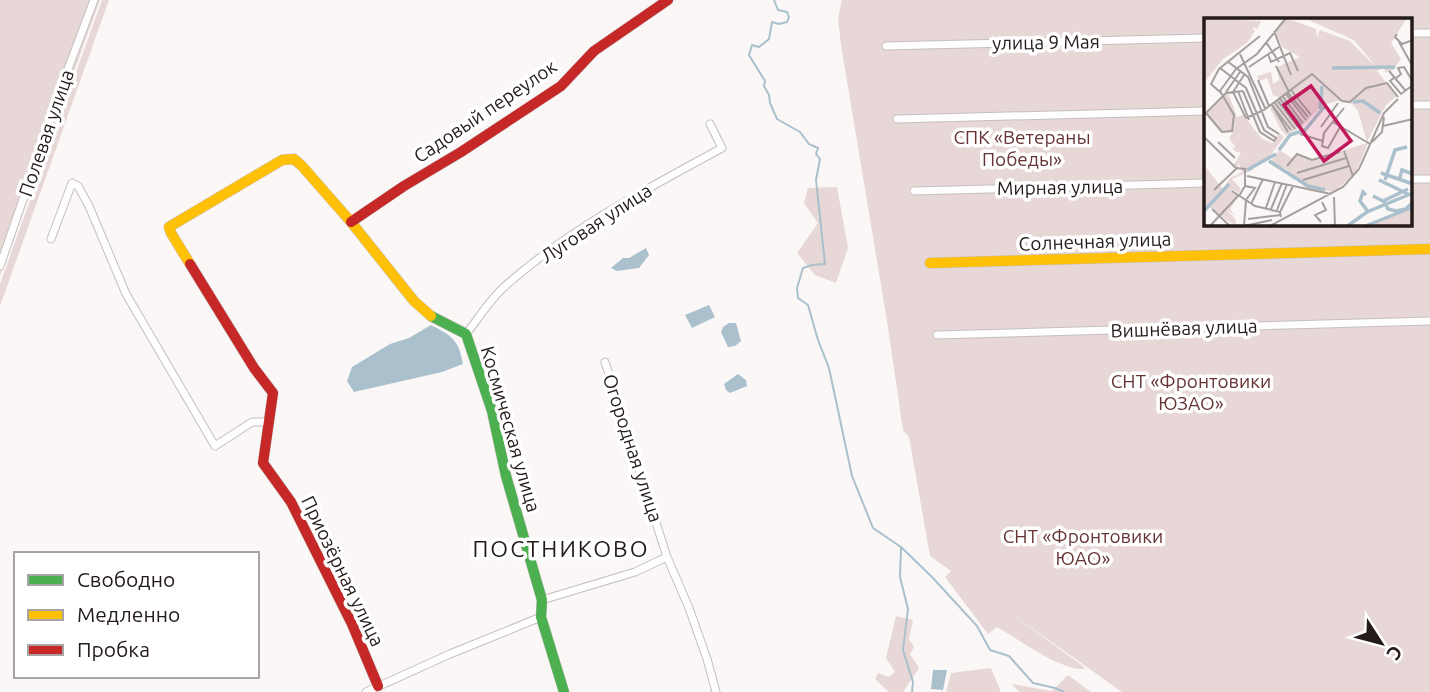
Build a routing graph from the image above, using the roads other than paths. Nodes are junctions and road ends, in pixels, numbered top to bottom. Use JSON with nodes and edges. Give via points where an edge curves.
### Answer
{"nodes":[{"id":1,"x":94,"y":0,"type":"edge"},
{"id":2,"x":668,"y":0,"type":"edge"},
{"id":3,"x":1412,"y":33,"type":"edge"},
{"id":4,"x":1430,"y":33,"type":"edge"},
{"id":5,"x":1204,"y":38,"type":"edge"},
{"id":6,"x":886,"y":46,"type":"dead end"},
{"id":7,"x":1412,"y":105,"type":"edge"},
{"id":8,"x":1430,"y":105,"type":"edge"},
{"id":9,"x":1204,"y":111,"type":"edge"},
{"id":10,"x":897,"y":119,"type":"dead end"},
{"id":11,"x":710,"y":124,"type":"dead end"},
{"id":12,"x":1412,"y":179,"type":"edge"},
{"id":13,"x":1430,"y":179,"type":"edge"},
{"id":14,"x":1204,"y":184,"type":"edge"},
{"id":15,"x":914,"y":191,"type":"dead end"},
{"id":16,"x":351,"y":222,"type":"junction"},
{"id":17,"x":51,"y":239,"type":"dead end"},
{"id":18,"x":1430,"y":248,"type":"edge"},
{"id":19,"x":930,"y":263,"type":"dead end"},
{"id":20,"x":0,"y":266,"type":"edge"},
{"id":21,"x":1430,"y":321,"type":"edge"},
{"id":22,"x":466,"y":334,"type":"junction"},
{"id":23,"x":937,"y":335,"type":"dead end"},
{"id":24,"x":605,"y":362,"type":"dead end"},
{"id":25,"x":273,"y":393,"type":"joint"},
{"id":26,"x":268,"y":422,"type":"junction"},
{"id":27,"x":667,"y":557,"type":"junction"},
{"id":28,"x":542,"y":600,"type":"junction"},
{"id":29,"x":541,"y":617,"type":"junction"},
{"id":30,"x":378,"y":686,"type":"junction"},
{"id":31,"x":366,"y":692,"type":"edge"},
{"id":32,"x":564,"y":692,"type":"edge"},
{"id":33,"x":716,"y":692,"type":"edge"}],
"edges":[{"from":1,"to":20,"type":"street","name":"Полевая улица"},
{"from":2,"to":16,"type":"street","name":"Садовый переулок","via":[[594,51],[561,86]]},
{"from":3,"to":4,"type":"street"},
{"from":5,"to":6,"type":"street","name":"улица 9 Мая"},
{"from":7,"to":8,"type":"street"},
{"from":9,"to":10,"type":"street"},
{"from":11,"to":22,"type":"street","name":"Луговая улица","via":[[722,148],[560,243],[501,289]]},
{"from":12,"to":13,"type":"street"},
{"from":14,"to":15,"type":"street","name":"Мирная улица"},
{"from":16,"to":22,"type":"street","name":"Космическая улица","via":[[414,301],[435,319]]},
{"from":16,"to":25,"type":"street","name":"Космическая улица","via":[[294,159],[282,160],[169,227]]},
{"from":17,"to":26,"type":"street","via":[[72,183],[89,206],[126,295],[215,446],[252,422]]},
{"from":18,"to":19,"type":"street","name":"Солнечная улица"},
{"from":21,"to":23,"type":"street","name":"Вишнёвая улица"},
{"from":22,"to":28,"type":"street","name":"Космическая улица","via":[[492,411]]},
{"from":24,"to":27,"type":"street","name":"Огородная улица"},
{"from":25,"to":26,"type":"street","name":"Приозёрная улица"},
{"from":26,"to":30,"type":"street","name":"Приозёрная улица","via":[[266,469],[291,502]]},
{"from":27,"to":28,"type":"street","via":[[635,572]]},
{"from":27,"to":33,"type":"street","name":"Огородная улица"},
{"from":28,"to":29,"type":"street","name":"Космическая улица"},
{"from":29,"to":30,"type":"street"},
{"from":29,"to":32,"type":"street","name":"Космическая улица"},
{"from":30,"to":31,"type":"street"}]}
